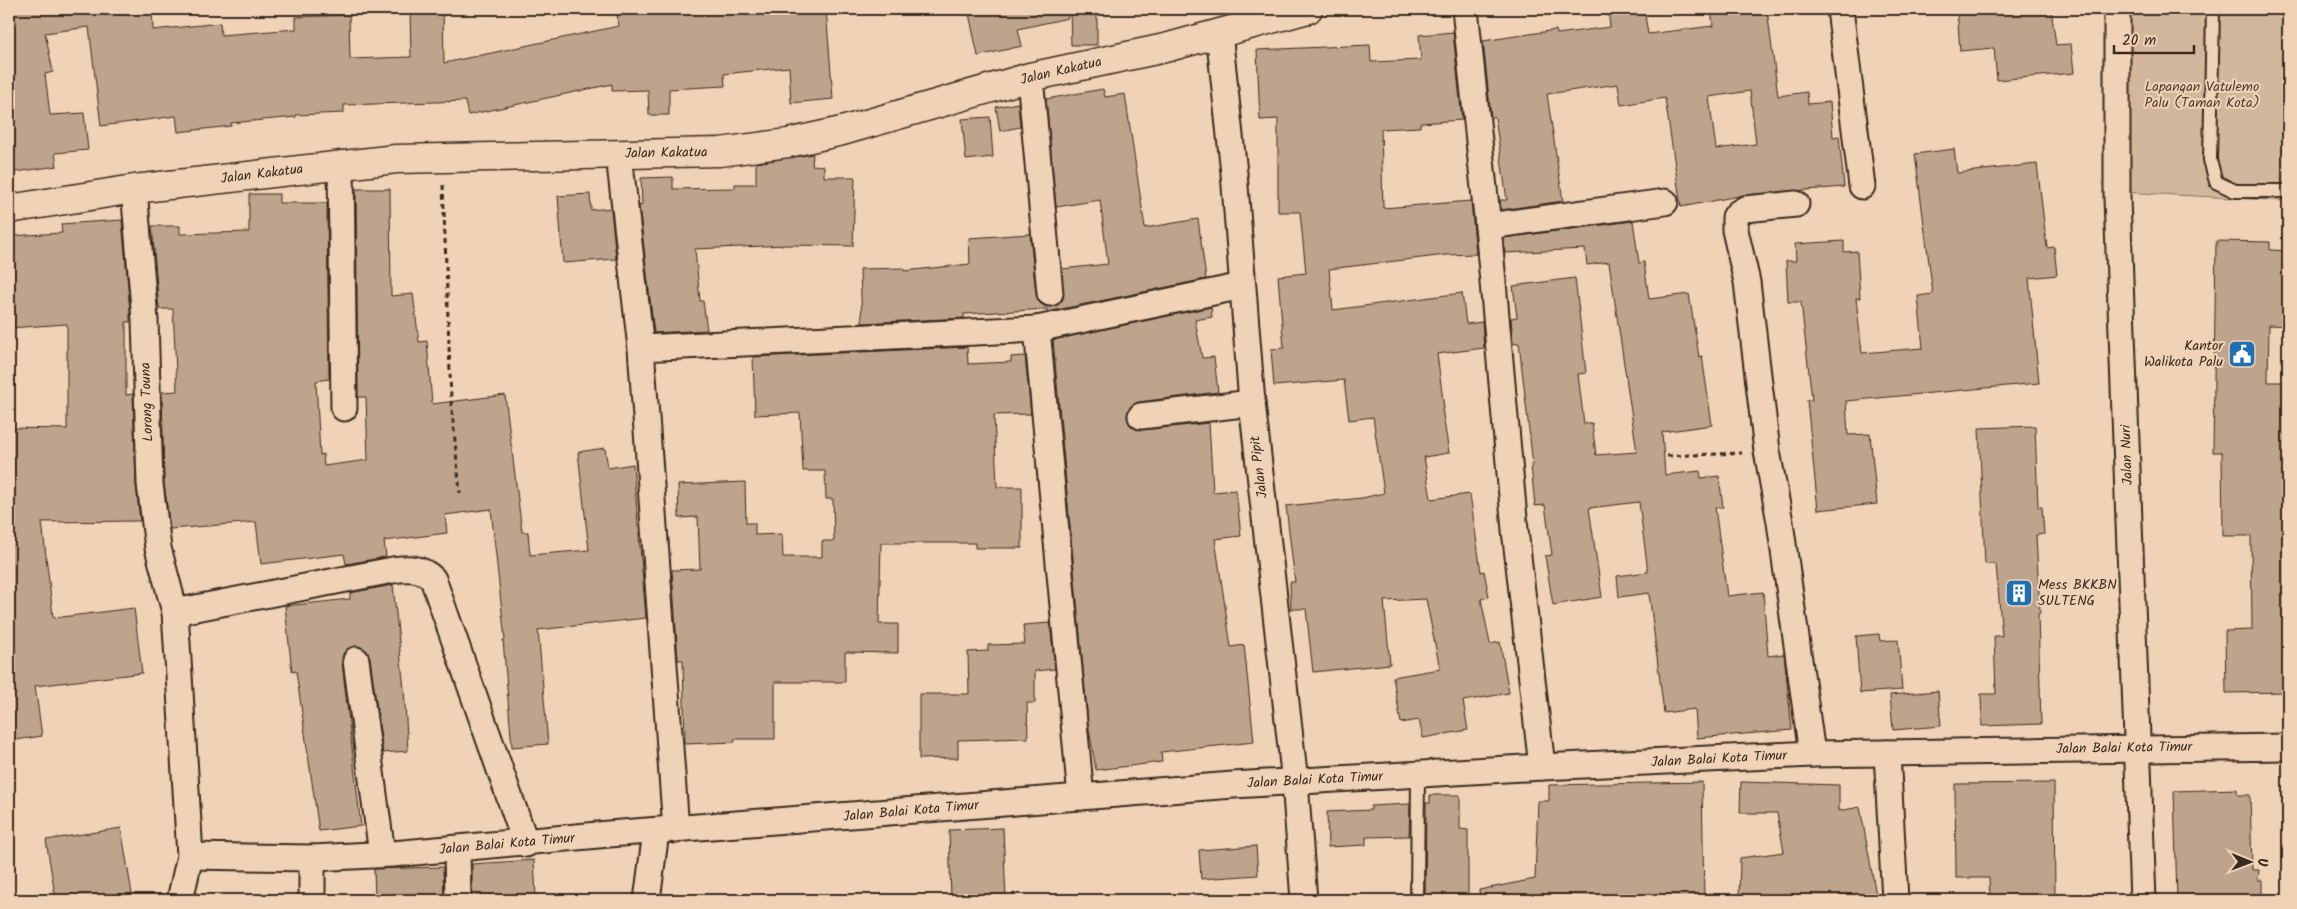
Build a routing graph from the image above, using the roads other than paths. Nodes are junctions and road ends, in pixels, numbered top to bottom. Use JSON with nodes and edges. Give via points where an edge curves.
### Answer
{"nodes":[{"id":1,"x":1308,"y":9,"type":"edge"},
{"id":2,"x":1465,"y":9,"type":"edge"},
{"id":3,"x":1840,"y":9,"type":"edge"},
{"id":4,"x":2117,"y":9,"type":"edge"},
{"id":5,"x":2213,"y":9,"type":"edge"},
{"id":6,"x":1218,"y":33,"type":"junction"},
{"id":7,"x":1030,"y":76,"type":"junction"},
{"id":8,"x":619,"y":154,"type":"junction"},
{"id":9,"x":341,"y":164,"type":"junction"},
{"id":10,"x":1862,"y":186,"type":"dead end"},
{"id":11,"x":134,"y":189,"type":"junction"},
{"id":12,"x":2288,"y":191,"type":"edge"},
{"id":13,"x":1665,"y":202,"type":"dead end"},
{"id":14,"x":1796,"y":204,"type":"dead end"},
{"id":15,"x":9,"y":209,"type":"edge"},
{"id":16,"x":1488,"y":226,"type":"junction"},
{"id":17,"x":1242,"y":286,"type":"junction"},
{"id":18,"x":1050,"y":293,"type":"dead end"},
{"id":19,"x":1037,"y":329,"type":"junction"},
{"id":20,"x":641,"y":348,"type":"junction"},
{"id":21,"x":1252,"y":403,"type":"junction"},
{"id":22,"x":344,"y":408,"type":"dead end"},
{"id":23,"x":1141,"y":416,"type":"dead end"},
{"id":24,"x":175,"y":612,"type":"junction"},
{"id":25,"x":356,"y":660,"type":"dead end"},
{"id":26,"x":2288,"y":747,"type":"edge"},
{"id":27,"x":2138,"y":748,"type":"junction"},
{"id":28,"x":1887,"y":753,"type":"junction"},
{"id":29,"x":1812,"y":754,"type":"junction"},
{"id":30,"x":1542,"y":767,"type":"junction"},
{"id":31,"x":1418,"y":774,"type":"junction"},
{"id":32,"x":1295,"y":782,"type":"junction"},
{"id":33,"x":1081,"y":797,"type":"junction"},
{"id":34,"x":666,"y":831,"type":"junction"},
{"id":35,"x":526,"y":844,"type":"junction"},
{"id":36,"x":457,"y":849,"type":"junction"},
{"id":37,"x":382,"y":854,"type":"junction"},
{"id":38,"x":190,"y":856,"type":"junction"},
{"id":39,"x":312,"y":858,"type":"junction"},
{"id":40,"x":180,"y":900,"type":"edge"},
{"id":41,"x":312,"y":900,"type":"edge"},
{"id":42,"x":458,"y":900,"type":"edge"},
{"id":43,"x":647,"y":900,"type":"edge"},
{"id":44,"x":1304,"y":900,"type":"edge"},
{"id":45,"x":1417,"y":900,"type":"edge"},
{"id":46,"x":1895,"y":900,"type":"edge"},
{"id":47,"x":2143,"y":900,"type":"edge"}],
"edges":[{"from":1,"to":6,"type":"street","name":"Jalan Kakatua"},
{"from":2,"to":16,"type":"street"},
{"from":3,"to":10,"type":"street"},
{"from":4,"to":27,"type":"street","name":"Jalan Nuri","via":[[2117,198]]},
{"from":5,"to":12,"type":"lane","via":[[2210,160],[2216,182],[2235,191]]},
{"from":6,"to":7,"type":"street","name":"Jalan Kakatua","via":[[1165,48]]},
{"from":6,"to":17,"type":"street","name":"Jalan Pipit","via":[[1234,173]]},
{"from":7,"to":8,"type":"street","name":"Jalan Kakatua","via":[[850,129],[788,143],[720,152]]},
{"from":7,"to":18,"type":"street"},
{"from":8,"to":9,"type":"street","name":"Jalan Kakatua","via":[[442,157]]},
{"from":8,"to":20,"type":"street"},
{"from":9,"to":11,"type":"street","name":"Jalan Kakatua"},
{"from":9,"to":22,"type":"street"},
{"from":11,"to":15,"type":"street","name":"Jalan Kakatua"},
{"from":11,"to":24,"type":"street","name":"Lorong Touna","via":[[145,320],[150,484],[158,548]]},
{"from":13,"to":16,"type":"street"},
{"from":14,"to":29,"type":"street","via":[[1753,207],[1738,213],[1735,230],[1748,282],[1767,451]]},
{"from":16,"to":30,"type":"street","via":[[1515,530]]},
{"from":17,"to":19,"type":"street"},
{"from":17,"to":21,"type":"street","name":"Jalan Pipit"},
{"from":19,"to":20,"type":"street"},
{"from":19,"to":33,"type":"street"},
{"from":20,"to":34,"type":"street"},
{"from":21,"to":23,"type":"street"},
{"from":21,"to":32,"type":"street","name":"Jalan Pipit"},
{"from":24,"to":35,"type":"street","via":[[393,570],[410,568],[425,571],[433,579]]},
{"from":24,"to":38,"type":"street","name":"Lorong Touna"},
{"from":25,"to":37,"type":"street"},
{"from":26,"to":27,"type":"street","name":"Jalan Balai Kota Timur"},
{"from":27,"to":28,"type":"street","name":"Jalan Balai Kota Timur"},
{"from":27,"to":47,"type":"street","name":"Jalan Nuri"},
{"from":28,"to":29,"type":"street","name":"Jalan Balai Kota Timur"},
{"from":28,"to":46,"type":"street"},
{"from":29,"to":30,"type":"street","name":"Jalan Balai Kota Timur"},
{"from":30,"to":31,"type":"street","name":"Jalan Balai Kota Timur"},
{"from":31,"to":32,"type":"street","name":"Jalan Balai Kota Timur"},
{"from":31,"to":45,"type":"lane"},
{"from":32,"to":33,"type":"street","name":"Jalan Balai Kota Timur"},
{"from":32,"to":44,"type":"street","name":"Jalan Pipit"},
{"from":33,"to":34,"type":"street","name":"Jalan Balai Kota Timur"},
{"from":34,"to":35,"type":"street","name":"Jalan Balai Kota Timur"},
{"from":34,"to":43,"type":"street"},
{"from":35,"to":36,"type":"street","name":"Jalan Balai Kota Timur"},
{"from":36,"to":37,"type":"street","name":"Jalan Balai Kota Timur"},
{"from":36,"to":42,"type":"street"},
{"from":37,"to":39,"type":"street","name":"Jalan Balai Kota Timur"},
{"from":38,"to":39,"type":"street","name":"Jalan Balai Kota Timur"},
{"from":38,"to":40,"type":"street","name":"Lorong Touna"},
{"from":39,"to":41,"type":"street"}]}
